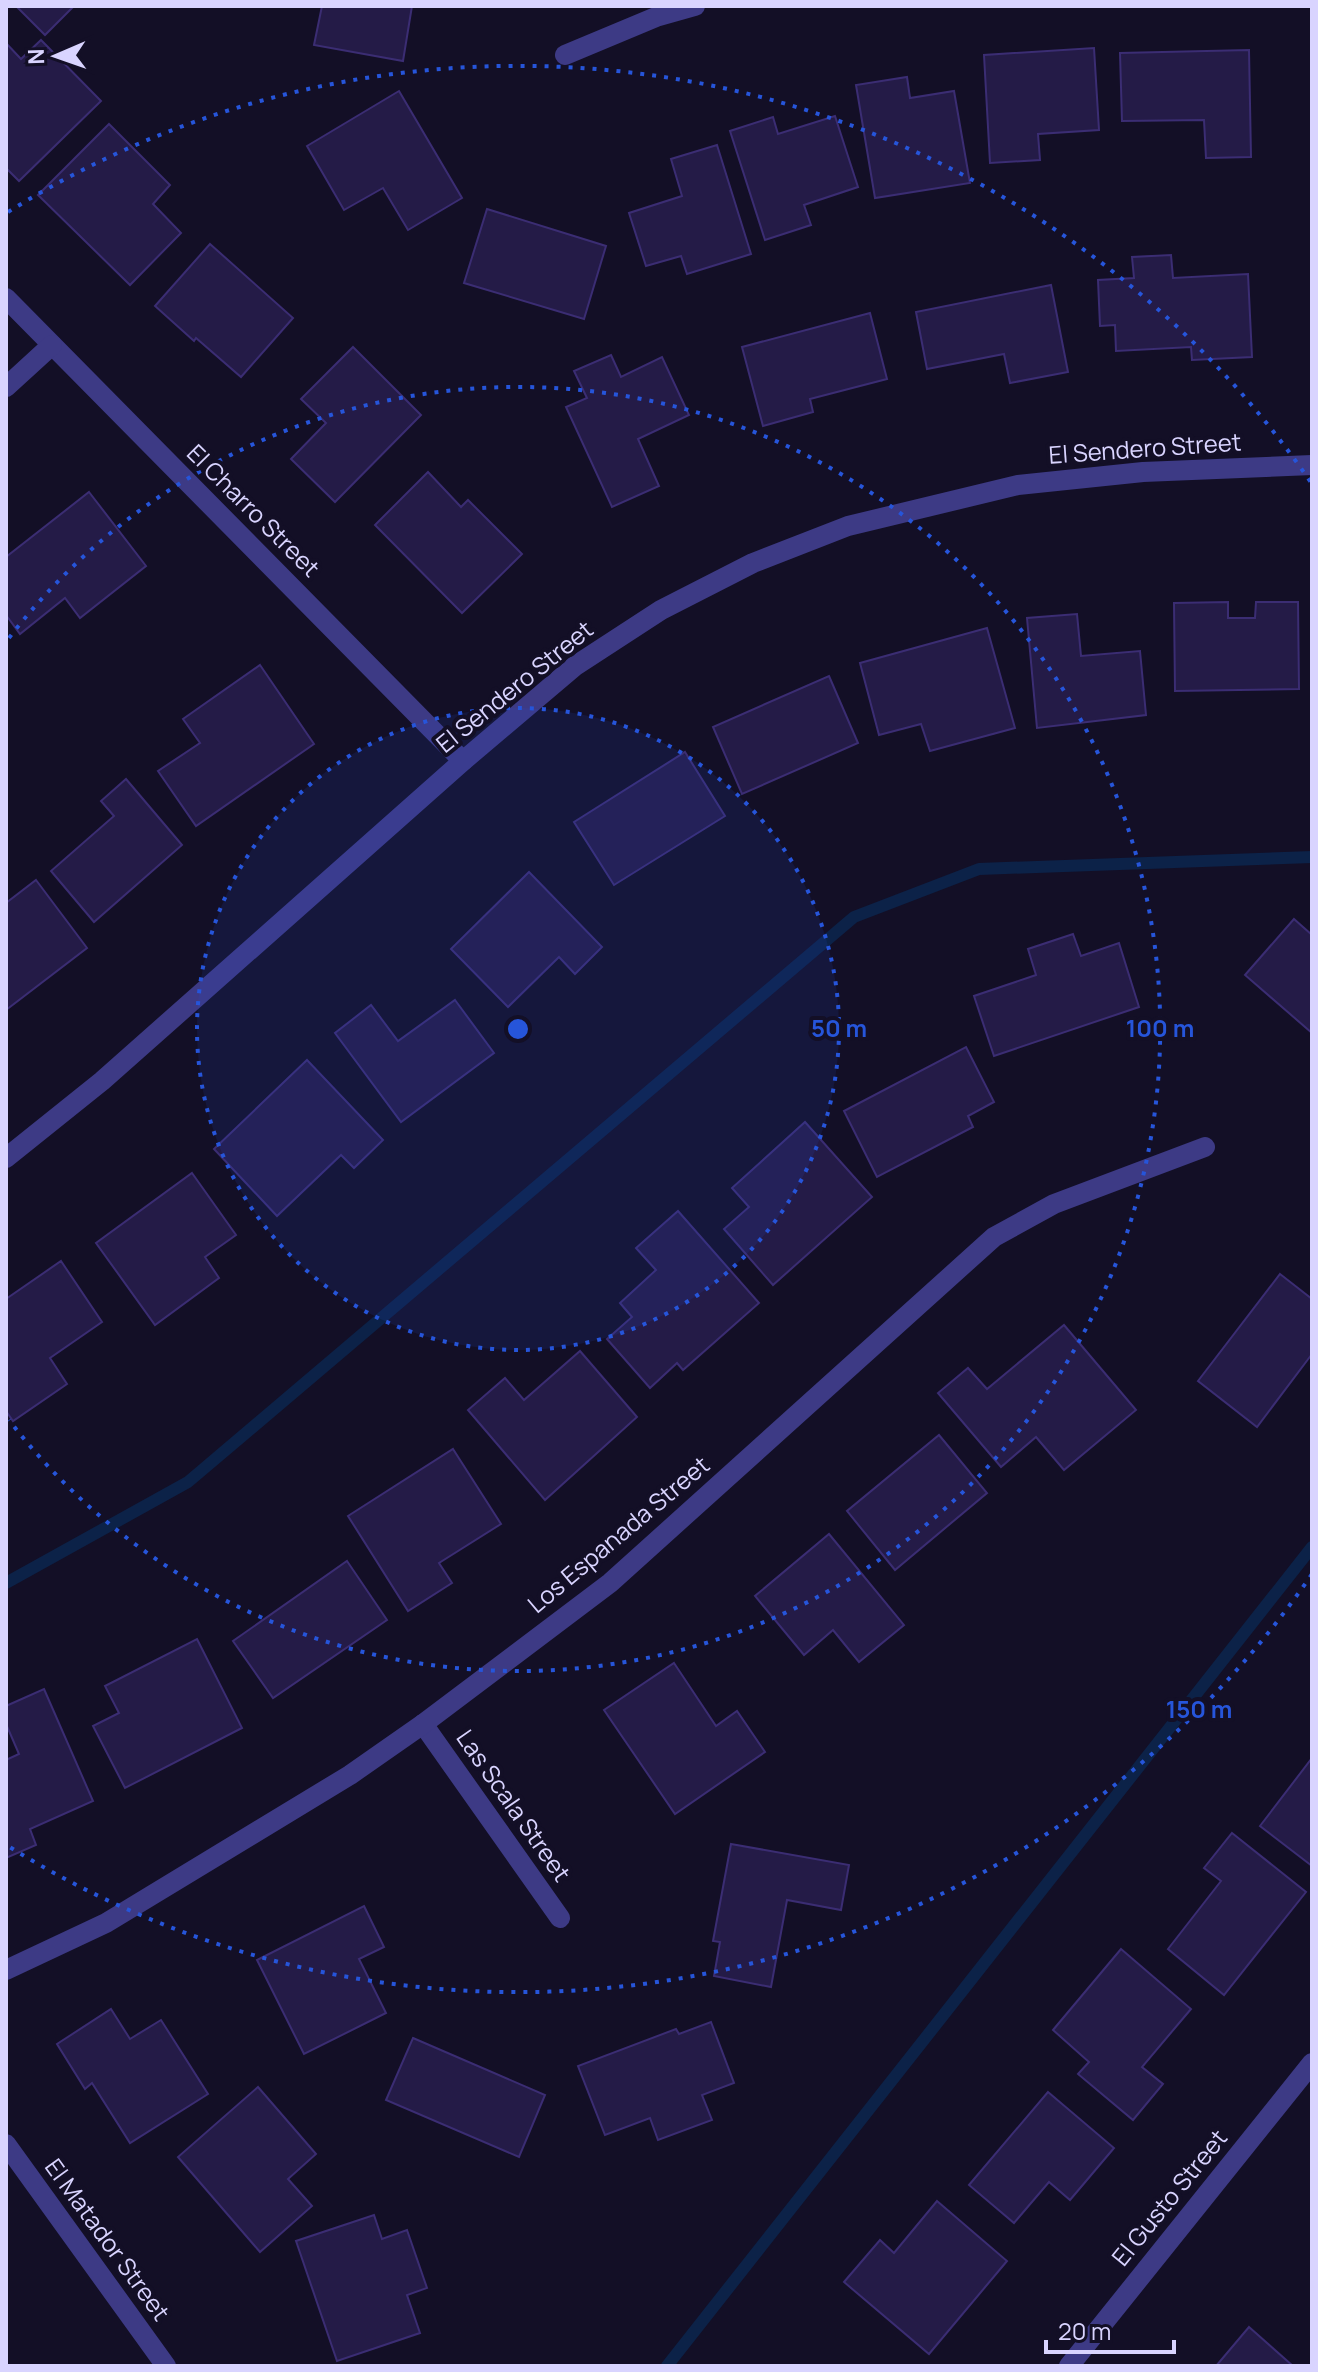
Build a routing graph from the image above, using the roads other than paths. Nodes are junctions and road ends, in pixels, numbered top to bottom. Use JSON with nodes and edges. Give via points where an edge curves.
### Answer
{"nodes":[{"id":1,"x":695,"y":6,"type":"edge"},
{"id":2,"x":565,"y":55,"type":"dead end"},
{"id":3,"x":6,"y":298,"type":"edge"},
{"id":4,"x":52,"y":345,"type":"junction"},
{"id":5,"x":6,"y":387,"type":"edge"},
{"id":6,"x":1312,"y":465,"type":"edge"},
{"id":7,"x":463,"y":761,"type":"junction"},
{"id":8,"x":1205,"y":1147,"type":"dead end"},
{"id":9,"x":6,"y":1158,"type":"edge"},
{"id":10,"x":423,"y":1724,"type":"junction"},
{"id":11,"x":560,"y":1918,"type":"dead end"},
{"id":12,"x":6,"y":1970,"type":"edge"},
{"id":13,"x":1312,"y":2063,"type":"edge"},
{"id":14,"x":6,"y":2144,"type":"edge"},
{"id":15,"x":166,"y":2366,"type":"edge"},
{"id":16,"x":1069,"y":2366,"type":"edge"}],
"edges":[{"from":1,"to":2,"type":"street"},
{"from":3,"to":4,"type":"street","name":"El Charro Street"},
{"from":4,"to":5,"type":"street"},
{"from":4,"to":7,"type":"street","name":"El Charro Street"},
{"from":6,"to":7,"type":"street","name":"El Sendero Street","via":[[1143,472],[1018,485],[848,526],[753,563],[661,610],[575,666]]},
{"from":7,"to":9,"type":"street","name":"El Sendero Street","via":[[102,1081]]},
{"from":8,"to":10,"type":"street","name":"Los Espanada Street","via":[[1054,1204],[994,1237],[610,1583]]},
{"from":10,"to":11,"type":"street","name":"Las Scala Street"},
{"from":10,"to":12,"type":"street","name":"Los Espanada Street","via":[[350,1775],[106,1923]]},
{"from":13,"to":16,"type":"street","name":"El Gusto Street"},
{"from":14,"to":15,"type":"street","name":"El Matador Street"}]}
